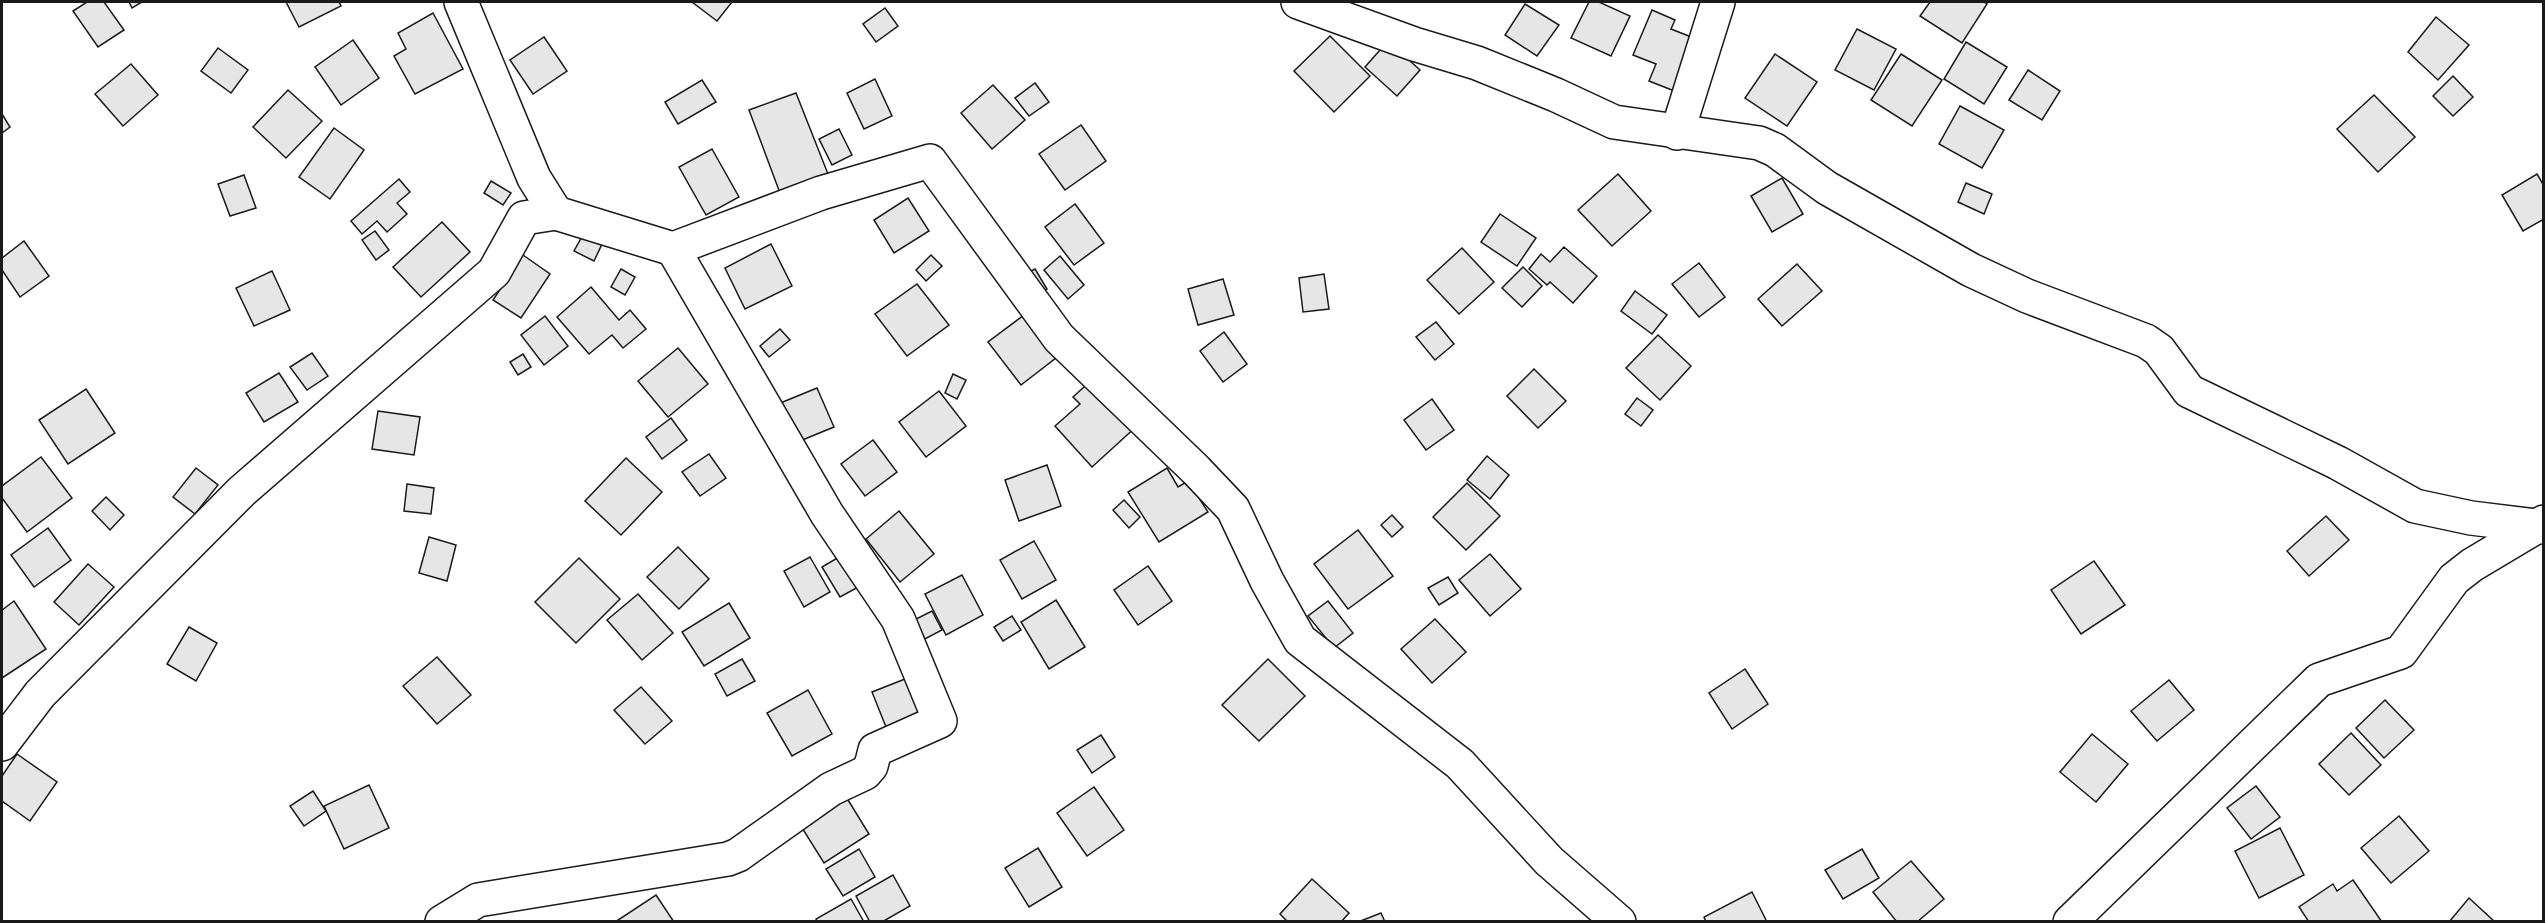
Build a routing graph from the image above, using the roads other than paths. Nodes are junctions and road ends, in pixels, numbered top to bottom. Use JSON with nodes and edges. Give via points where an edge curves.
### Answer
{"nodes":[{"id":1,"x":461,"y":2,"type":"edge"},
{"id":2,"x":1298,"y":2,"type":"edge"},
{"id":3,"x":1719,"y":2,"type":"edge"},
{"id":4,"x":1677,"y":133,"type":"junction"},
{"id":5,"x":556,"y":213,"type":"junction"},
{"id":6,"x":673,"y":249,"type":"junction"},
{"id":7,"x":2542,"y":525,"type":"edge"},
{"id":8,"x":2,"y":744,"type":"edge"},
{"id":9,"x":442,"y":921,"type":"edge"},
{"id":10,"x":1619,"y":921,"type":"edge"},
{"id":11,"x":2070,"y":921,"type":"edge"}],
"edges":[{"from":1,"to":5,"type":"street","via":[[534,178]]},
{"from":2,"to":4,"type":"street","via":[[1477,63],[1614,122]]},
{"from":3,"to":4,"type":"street"},
{"from":4,"to":7,"type":"street","via":[[1759,143],[1775,150],[1827,188],[1971,270],[2027,296],[2146,341],[2158,350],[2189,391],[2338,462],[2415,506],[2471,518]]},
{"from":5,"to":6,"type":"street"},
{"from":5,"to":8,"type":"street","via":[[524,218],[494,272],[242,491],[40,694]]},
{"from":6,"to":9,"type":"street","via":[[827,514],[898,619],[940,721],[875,750],[865,773],[831,789],[738,855],[478,900]]},
{"from":6,"to":10,"type":"street","via":[[821,194],[930,161],[1059,338],[1233,509],[1300,640],[1460,764],[1549,861]]},
{"from":7,"to":11,"type":"street","via":[[2454,579],[2401,652],[2319,680]]}]}
